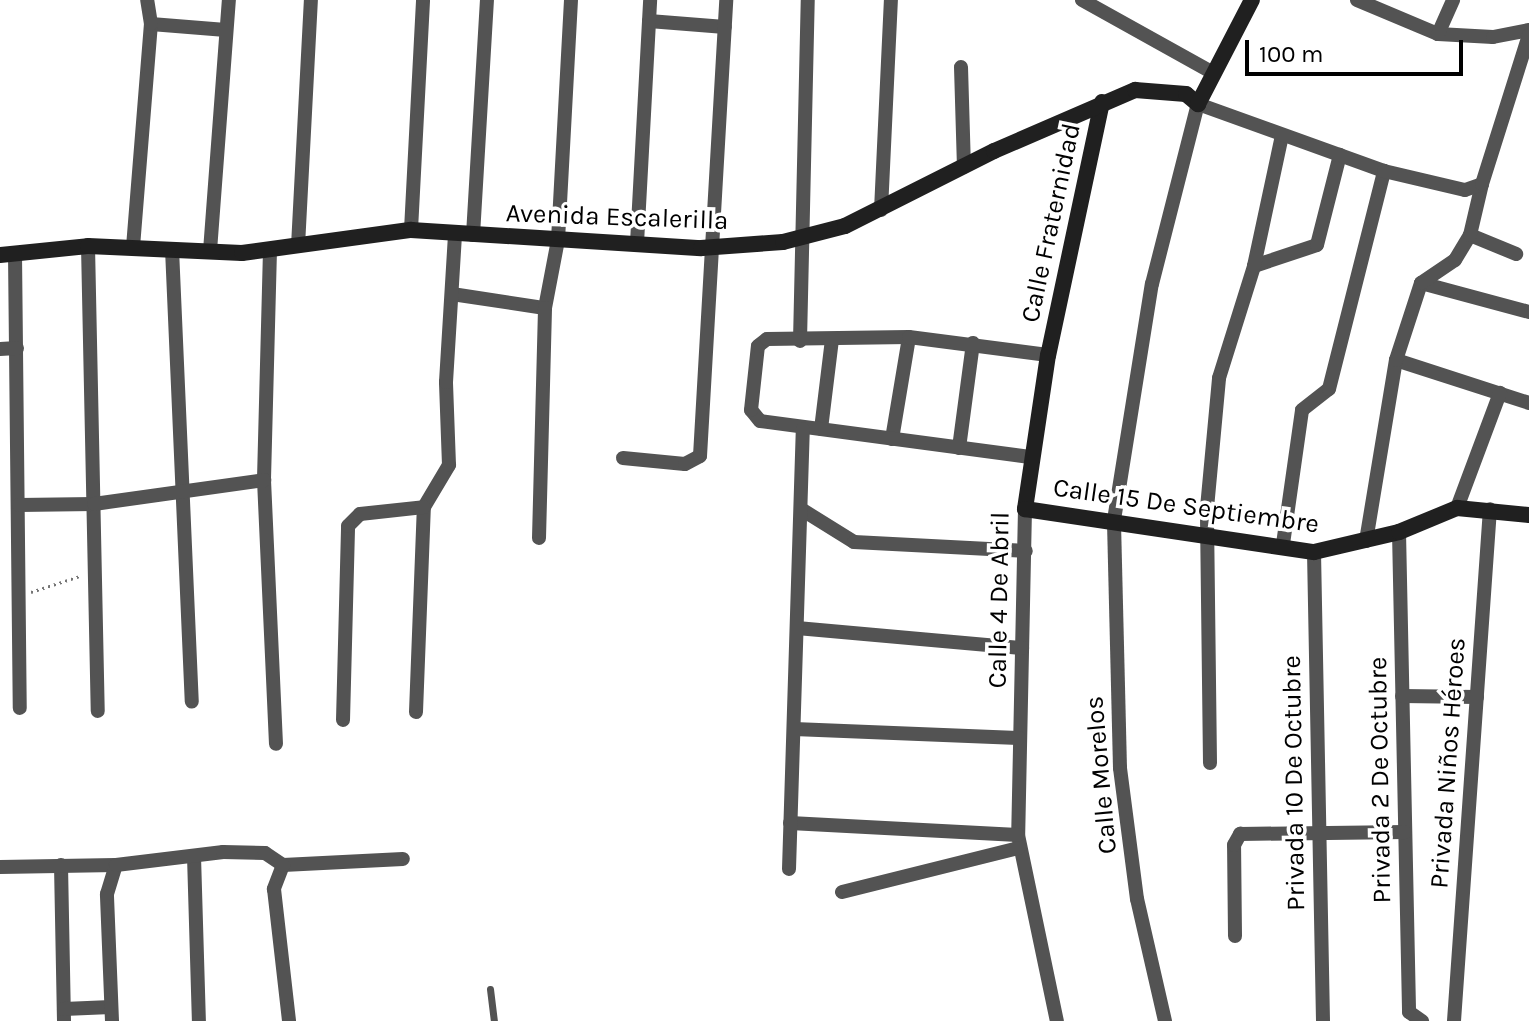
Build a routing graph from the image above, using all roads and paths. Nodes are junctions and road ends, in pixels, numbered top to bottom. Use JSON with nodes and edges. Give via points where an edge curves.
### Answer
{"nodes":[{"id":1,"x":147,"y":0,"type":"edge"},
{"id":2,"x":229,"y":0,"type":"edge"},
{"id":3,"x":311,"y":0,"type":"edge"},
{"id":4,"x":423,"y":0,"type":"edge"},
{"id":5,"x":487,"y":0,"type":"edge"},
{"id":6,"x":571,"y":0,"type":"edge"},
{"id":7,"x":650,"y":0,"type":"edge"},
{"id":8,"x":726,"y":0,"type":"edge"},
{"id":9,"x":808,"y":0,"type":"edge"},
{"id":10,"x":891,"y":0,"type":"edge"},
{"id":11,"x":1082,"y":0,"type":"edge"},
{"id":12,"x":1252,"y":0,"type":"edge"},
{"id":13,"x":1357,"y":0,"type":"edge"},
{"id":14,"x":1453,"y":0,"type":"edge"},
{"id":15,"x":649,"y":21,"type":"junction"},
{"id":16,"x":151,"y":24,"type":"junction"},
{"id":17,"x":725,"y":27,"type":"junction"},
{"id":18,"x":226,"y":30,"type":"junction"},
{"id":19,"x":1529,"y":33,"type":"edge"},
{"id":20,"x":1438,"y":34,"type":"junction"},
{"id":21,"x":961,"y":67,"type":"dead end"},
{"id":22,"x":1213,"y":73,"type":"junction"},
{"id":23,"x":1102,"y":102,"type":"junction"},
{"id":24,"x":1198,"y":104,"type":"junction"},
{"id":25,"x":1282,"y":135,"type":"junction"},
{"id":26,"x":1340,"y":155,"type":"junction"},
{"id":27,"x":964,"y":167,"type":"junction"},
{"id":28,"x":1384,"y":171,"type":"junction"},
{"id":29,"x":1482,"y":184,"type":"junction"},
{"id":30,"x":881,"y":210,"type":"junction"},
{"id":31,"x":411,"y":230,"type":"junction"},
{"id":32,"x":455,"y":234,"type":"junction"},
{"id":33,"x":473,"y":235,"type":"junction"},
{"id":34,"x":1470,"y":235,"type":"junction"},
{"id":35,"x":800,"y":238,"type":"junction"},
{"id":36,"x":558,"y":240,"type":"junction"},
{"id":37,"x":637,"y":243,"type":"junction"},
{"id":38,"x":88,"y":246,"type":"junction"},
{"id":39,"x":298,"y":246,"type":"junction"},
{"id":40,"x":133,"y":247,"type":"junction"},
{"id":41,"x":714,"y":247,"type":"junction"},
{"id":42,"x":172,"y":249,"type":"junction"},
{"id":43,"x":270,"y":250,"type":"junction"},
{"id":44,"x":210,"y":251,"type":"junction"},
{"id":45,"x":8,"y":254,"type":"edge"},
{"id":46,"x":1516,"y":254,"type":"dead end"},
{"id":47,"x":1254,"y":266,"type":"junction"},
{"id":48,"x":1421,"y":283,"type":"junction"},
{"id":49,"x":452,"y":294,"type":"junction"},
{"id":50,"x":545,"y":308,"type":"junction"},
{"id":51,"x":1529,"y":312,"type":"edge"},
{"id":52,"x":909,"y":337,"type":"junction"},
{"id":53,"x":832,"y":340,"type":"junction"},
{"id":54,"x":800,"y":341,"type":"junction"},
{"id":55,"x":973,"y":343,"type":"junction"},
{"id":56,"x":17,"y":348,"type":"junction"},
{"id":57,"x":0,"y":349,"type":"edge"},
{"id":58,"x":1048,"y":355,"type":"junction"},
{"id":59,"x":1396,"y":360,"type":"junction"},
{"id":60,"x":1500,"y":393,"type":"junction"},
{"id":61,"x":1529,"y":403,"type":"edge"},
{"id":62,"x":803,"y":429,"type":"junction"},
{"id":63,"x":821,"y":429,"type":"junction"},
{"id":64,"x":892,"y":439,"type":"junction"},
{"id":65,"x":959,"y":448,"type":"junction"},
{"id":66,"x":1030,"y":457,"type":"junction"},
{"id":67,"x":623,"y":458,"type":"dead end"},
{"id":68,"x":264,"y":480,"type":"junction"},
{"id":69,"x":179,"y":493,"type":"junction"},
{"id":70,"x":94,"y":504,"type":"junction"},
{"id":71,"x":19,"y":505,"type":"junction"},
{"id":72,"x":424,"y":507,"type":"junction"},
{"id":73,"x":1457,"y":508,"type":"junction"},
{"id":74,"x":801,"y":509,"type":"junction"},
{"id":75,"x":1025,"y":509,"type":"junction"},
{"id":76,"x":1490,"y":509,"type":"junction"},
{"id":77,"x":1528,"y":512,"type":"edge"},
{"id":78,"x":1114,"y":520,"type":"junction"},
{"id":79,"x":1399,"y":532,"type":"junction"},
{"id":80,"x":1207,"y":535,"type":"junction"},
{"id":81,"x":539,"y":538,"type":"dead end"},
{"id":82,"x":1366,"y":541,"type":"junction"},
{"id":83,"x":1283,"y":544,"type":"junction"},
{"id":84,"x":1026,"y":551,"type":"junction"},
{"id":85,"x":1314,"y":552,"type":"junction"},
{"id":86,"x":99,"y":561,"type":"junction"},
{"id":87,"x":20,"y":594,"type":"junction"},
{"id":88,"x":797,"y":628,"type":"junction"},
{"id":89,"x":1022,"y":648,"type":"junction"},
{"id":90,"x":1402,"y":696,"type":"junction"},
{"id":91,"x":1477,"y":697,"type":"junction"},
{"id":92,"x":192,"y":702,"type":"dead end"},
{"id":93,"x":20,"y":708,"type":"dead end"},
{"id":94,"x":98,"y":711,"type":"dead end"},
{"id":95,"x":416,"y":712,"type":"dead end"},
{"id":96,"x":343,"y":720,"type":"dead end"},
{"id":97,"x":794,"y":729,"type":"junction"},
{"id":98,"x":1019,"y":738,"type":"junction"},
{"id":99,"x":276,"y":744,"type":"dead end"},
{"id":100,"x":1210,"y":763,"type":"dead end"},
{"id":101,"x":790,"y":823,"type":"junction"},
{"id":102,"x":1405,"y":832,"type":"junction"},
{"id":103,"x":1319,"y":835,"type":"junction"},
{"id":104,"x":1018,"y":842,"type":"junction"},
{"id":105,"x":194,"y":856,"type":"junction"},
{"id":106,"x":403,"y":859,"type":"dead end"},
{"id":107,"x":61,"y":865,"type":"junction"},
{"id":108,"x":116,"y":865,"type":"junction"},
{"id":109,"x":283,"y":865,"type":"junction"},
{"id":110,"x":0,"y":867,"type":"edge"},
{"id":111,"x":789,"y":869,"type":"dead end"},
{"id":112,"x":842,"y":892,"type":"dead end"},
{"id":113,"x":1235,"y":936,"type":"dead end"},
{"id":114,"x":490,"y":989,"type":"dead end"},
{"id":115,"x":112,"y":1014,"type":"edge"},
{"id":116,"x":64,"y":1015,"type":"edge"},
{"id":117,"x":1323,"y":1017,"type":"edge"},
{"id":118,"x":1162,"y":1020,"type":"edge"},
{"id":119,"x":199,"y":1021,"type":"edge"},
{"id":120,"x":289,"y":1021,"type":"edge"},
{"id":121,"x":494,"y":1021,"type":"edge"},
{"id":122,"x":1057,"y":1021,"type":"edge"},
{"id":123,"x":1422,"y":1021,"type":"edge"},
{"id":124,"x":1454,"y":1021,"type":"edge"}],
"edges":[{"from":1,"to":16,"type":"street"},
{"from":2,"to":18,"type":"street"},
{"from":3,"to":39,"type":"street"},
{"from":4,"to":31,"type":"street"},
{"from":5,"to":33,"type":"street"},
{"from":6,"to":36,"type":"street"},
{"from":7,"to":15,"type":"street"},
{"from":8,"to":17,"type":"street"},
{"from":9,"to":35,"type":"street"},
{"from":10,"to":30,"type":"street"},
{"from":11,"to":22,"type":"street"},
{"from":12,"to":22,"type":"main road"},
{"from":13,"to":20,"type":"street"},
{"from":14,"to":20,"type":"street"},
{"from":15,"to":17,"type":"street"},
{"from":15,"to":37,"type":"street"},
{"from":16,"to":18,"type":"street"},
{"from":16,"to":40,"type":"street"},
{"from":17,"to":41,"type":"street"},
{"from":18,"to":44,"type":"street"},
{"from":19,"to":20,"type":"street"},
{"from":19,"to":29,"type":"street"},
{"from":21,"to":27,"type":"street"},
{"from":22,"to":24,"type":"main road"},
{"from":23,"to":24,"type":"main road","name":"Avenida Escalerilla","via":[[1135,90],[1186,94]]},
{"from":23,"to":27,"type":"main road","name":"Avenida Escalerilla"},
{"from":23,"to":58,"type":"main road","name":"Calle Fraternidad"},
{"from":24,"to":25,"type":"street"},
{"from":24,"to":78,"type":"street","name":"Calle Morelos","via":[[1152,284]]},
{"from":25,"to":26,"type":"street"},
{"from":25,"to":47,"type":"street"},
{"from":26,"to":28,"type":"street"},
{"from":26,"to":47,"type":"street","via":[[1317,245]]},
{"from":27,"to":30,"type":"main road","name":"Avenida Escalerilla"},
{"from":28,"to":29,"type":"street","via":[[1465,190]]},
{"from":28,"to":83,"type":"street","via":[[1329,389],[1302,410]]},
{"from":29,"to":34,"type":"street"},
{"from":30,"to":35,"type":"main road","name":"Avenida Escalerilla"},
{"from":31,"to":32,"type":"main road","name":"Avenida Escalerilla"},
{"from":31,"to":39,"type":"main road","name":"Avenida Escalerilla"},
{"from":32,"to":33,"type":"main road","name":"Avenida Escalerilla"},
{"from":32,"to":49,"type":"street"},
{"from":33,"to":36,"type":"main road","name":"Avenida Escalerilla"},
{"from":34,"to":46,"type":"street"},
{"from":34,"to":48,"type":"street","via":[[1455,260]]},
{"from":35,"to":41,"type":"main road","name":"Avenida Escalerilla"},
{"from":35,"to":54,"type":"street"},
{"from":36,"to":37,"type":"main road","name":"Avenida Escalerilla"},
{"from":36,"to":50,"type":"street"},
{"from":37,"to":41,"type":"main road","name":"Avenida Escalerilla"},
{"from":38,"to":40,"type":"main road","name":"Avenida Escalerilla"},
{"from":38,"to":45,"type":"main road","name":"Avenida Escalerilla"},
{"from":38,"to":70,"type":"street"},
{"from":39,"to":43,"type":"main road","name":"Avenida Escalerilla"},
{"from":40,"to":42,"type":"main road","name":"Avenida Escalerilla"},
{"from":41,"to":67,"type":"street","via":[[700,456],[685,464]]},
{"from":42,"to":44,"type":"main road","name":"Avenida Escalerilla"},
{"from":42,"to":69,"type":"street"},
{"from":43,"to":44,"type":"main road","name":"Avenida Escalerilla"},
{"from":43,"to":68,"type":"street"},
{"from":45,"to":56,"type":"street"},
{"from":47,"to":80,"type":"street","via":[[1219,378]]},
{"from":48,"to":51,"type":"street"},
{"from":48,"to":59,"type":"street"},
{"from":49,"to":50,"type":"street"},
{"from":49,"to":72,"type":"street","via":[[446,382],[449,465]]},
{"from":50,"to":81,"type":"street"},
{"from":52,"to":53,"type":"street"},
{"from":52,"to":55,"type":"street"},
{"from":52,"to":64,"type":"street"},
{"from":53,"to":54,"type":"street"},
{"from":53,"to":63,"type":"street"},
{"from":54,"to":62,"type":"street","name":"Calle 15 De Septiembre","via":[[767,339],[758,346],[751,410],[760,421]]},
{"from":55,"to":58,"type":"street"},
{"from":55,"to":65,"type":"street"},
{"from":56,"to":57,"type":"street"},
{"from":56,"to":71,"type":"street"},
{"from":58,"to":66,"type":"main road","name":"Calle 4 De Abril"},
{"from":59,"to":60,"type":"street"},
{"from":59,"to":82,"type":"street"},
{"from":60,"to":61,"type":"street"},
{"from":60,"to":73,"type":"street"},
{"from":62,"to":63,"type":"street","name":"Calle 15 De Septiembre"},
{"from":62,"to":74,"type":"street"},
{"from":63,"to":64,"type":"street","name":"Calle 15 De Septiembre"},
{"from":64,"to":65,"type":"street","name":"Calle 15 De Septiembre"},
{"from":65,"to":66,"type":"street","name":"Calle 15 De Septiembre"},
{"from":66,"to":75,"type":"main road","name":"Calle 4 De Abril"},
{"from":68,"to":69,"type":"street"},
{"from":68,"to":99,"type":"street"},
{"from":69,"to":70,"type":"street"},
{"from":69,"to":92,"type":"street"},
{"from":70,"to":71,"type":"street"},
{"from":70,"to":86,"type":"street"},
{"from":71,"to":87,"type":"street"},
{"from":72,"to":95,"type":"street"},
{"from":72,"to":96,"type":"street","via":[[360,514],[348,526]]},
{"from":73,"to":76,"type":"main road","name":"Calle 15 De Septiembre"},
{"from":73,"to":79,"type":"main road","name":"Calle 15 De Septiembre"},
{"from":74,"to":84,"type":"street","via":[[854,542]]},
{"from":74,"to":88,"type":"street"},
{"from":75,"to":78,"type":"main road","name":"Calle 15 De Septiembre"},
{"from":75,"to":84,"type":"street","name":"Calle 4 De Abril"},
{"from":76,"to":77,"type":"main road","name":"Calle 15 De Septiembre"},
{"from":76,"to":91,"type":"street","name":"Privada Niños Héroes"},
{"from":78,"to":80,"type":"main road","name":"Calle 15 De Septiembre"},
{"from":78,"to":118,"type":"street","name":"Calle Morelos","via":[[1120,768],[1137,899]]},
{"from":79,"to":82,"type":"main road","name":"Calle 15 De Septiembre"},
{"from":79,"to":90,"type":"street","name":"Privada 2 De Octubre"},
{"from":80,"to":83,"type":"main road","name":"Calle 15 De Septiembre"},
{"from":80,"to":100,"type":"street"},
{"from":82,"to":85,"type":"main road","name":"Calle 15 De Septiembre"},
{"from":83,"to":85,"type":"main road","name":"Calle 15 De Septiembre"},
{"from":84,"to":89,"type":"street","name":"Calle 4 De Abril"},
{"from":85,"to":103,"type":"street","name":"Privada 10 De Octubre"},
{"from":86,"to":87,"type":"path","via":[[75,579]]},
{"from":86,"to":94,"type":"street"},
{"from":87,"to":93,"type":"street"},
{"from":88,"to":89,"type":"street"},
{"from":88,"to":97,"type":"street"},
{"from":89,"to":98,"type":"street","name":"Calle 4 De Abril"},
{"from":90,"to":91,"type":"street"},
{"from":90,"to":102,"type":"street","name":"Privada 2 De Octubre"},
{"from":91,"to":124,"type":"street","name":"Privada Niños Héroes"},
{"from":97,"to":98,"type":"street"},
{"from":97,"to":101,"type":"street"},
{"from":98,"to":104,"type":"street","name":"Calle 4 De Abril"},
{"from":101,"to":104,"type":"street"},
{"from":101,"to":111,"type":"street"},
{"from":102,"to":103,"type":"street"},
{"from":102,"to":123,"type":"street","name":"Privada 2 De Octubre","via":[[1409,1012]]},
{"from":103,"to":113,"type":"street","via":[[1240,834],[1234,845]]},
{"from":103,"to":117,"type":"street","name":"Privada 10 De Octubre"},
{"from":104,"to":112,"type":"street"},
{"from":104,"to":122,"type":"street","name":"Calle 4 De Abril"},
{"from":105,"to":108,"type":"street"},
{"from":105,"to":109,"type":"street","via":[[265,853]]},
{"from":105,"to":119,"type":"street"},
{"from":106,"to":109,"type":"street"},
{"from":107,"to":108,"type":"street"},
{"from":107,"to":110,"type":"street"},
{"from":107,"to":116,"type":"street"},
{"from":108,"to":115,"type":"street","via":[[107,894]]},
{"from":109,"to":120,"type":"street","via":[[274,889]]},
{"from":114,"to":121,"type":"lane"},
{"from":115,"to":116,"type":"street"}]}
